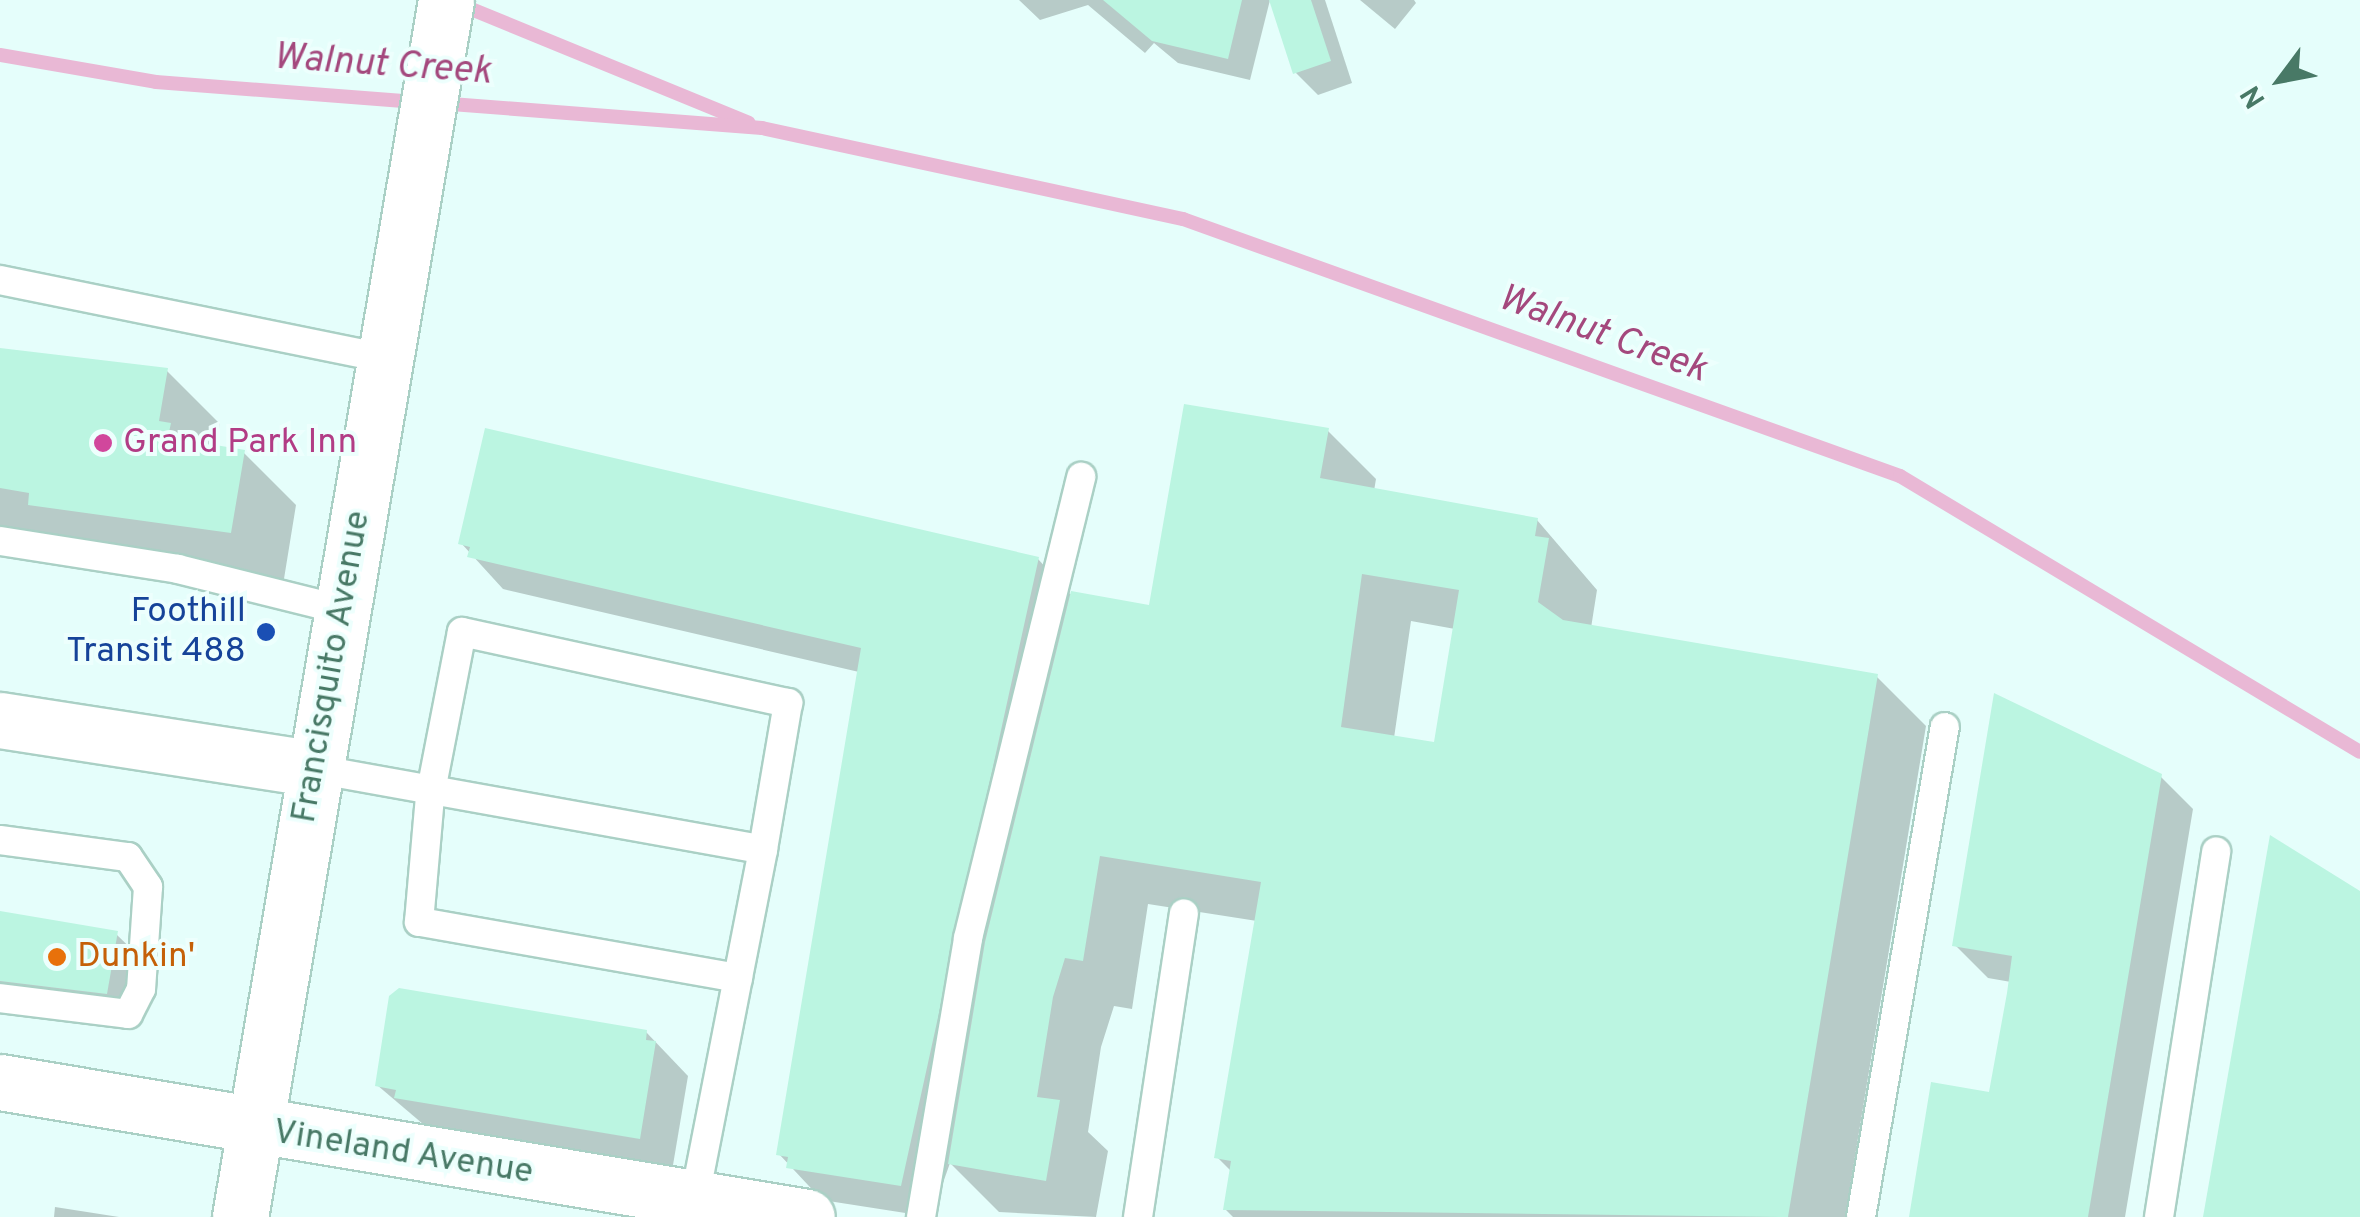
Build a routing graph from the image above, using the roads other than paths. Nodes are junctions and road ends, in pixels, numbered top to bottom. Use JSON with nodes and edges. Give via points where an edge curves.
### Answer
{"nodes":[{"id":1,"x":446,"y":0,"type":"edge"},
{"id":2,"x":0,"y":280,"type":"edge"},
{"id":3,"x":385,"y":358,"type":"junction"},
{"id":4,"x":1082,"y":477,"type":"dead end"},
{"id":5,"x":0,"y":540,"type":"edge"},
{"id":6,"x":342,"y":610,"type":"junction"},
{"id":7,"x":0,"y":720,"type":"edge"},
{"id":8,"x":1945,"y":728,"type":"dead end"},
{"id":9,"x":314,"y":769,"type":"junction"},
{"id":10,"x":430,"y":796,"type":"junction"},
{"id":11,"x":0,"y":840,"type":"edge"},
{"id":12,"x":763,"y":850,"type":"junction"},
{"id":13,"x":2216,"y":851,"type":"dead end"},
{"id":14,"x":1184,"y":913,"type":"dead end"},
{"id":15,"x":738,"y":978,"type":"junction"},
{"id":16,"x":0,"y":998,"type":"edge"},
{"id":17,"x":0,"y":1082,"type":"edge"},
{"id":18,"x":254,"y":1129,"type":"junction"},
{"id":19,"x":694,"y":1201,"type":"junction"},
{"id":20,"x":240,"y":1217,"type":"edge"},
{"id":21,"x":808,"y":1217,"type":"edge"},
{"id":22,"x":920,"y":1217,"type":"edge"},
{"id":23,"x":1138,"y":1217,"type":"edge"},
{"id":24,"x":1861,"y":1217,"type":"edge"},
{"id":25,"x":2160,"y":1217,"type":"edge"}],
"edges":[{"from":1,"to":3,"type":"street","name":"Francisquito Avenue"},
{"from":2,"to":3,"type":"lane"},
{"from":3,"to":6,"type":"street","name":"Francisquito Avenue"},
{"from":4,"to":22,"type":"lane","via":[[968,938]]},
{"from":5,"to":6,"type":"lane","via":[[178,569]]},
{"from":6,"to":9,"type":"street","name":"Francisquito Avenue"},
{"from":7,"to":9,"type":"street"},
{"from":8,"to":24,"type":"lane"},
{"from":9,"to":10,"type":"lane"},
{"from":9,"to":18,"type":"street","name":"Francisquito Avenue"},
{"from":10,"to":12,"type":"lane"},
{"from":10,"to":12,"type":"lane","via":[[462,632],[788,703]]},
{"from":10,"to":15,"type":"lane","via":[[418,922]]},
{"from":11,"to":16,"type":"lane","via":[[128,857],[148,887],[141,990],[128,1014]]},
{"from":12,"to":15,"type":"lane"},
{"from":13,"to":25,"type":"lane"},
{"from":14,"to":23,"type":"lane"},
{"from":15,"to":19,"type":"lane"},
{"from":17,"to":18,"type":"street","name":"Vineland Avenue"},
{"from":18,"to":19,"type":"street","name":"Vineland Avenue"},
{"from":18,"to":20,"type":"street","name":"Francisquito Avenue"},
{"from":19,"to":21,"type":"street","name":"Vineland Avenue"}]}
